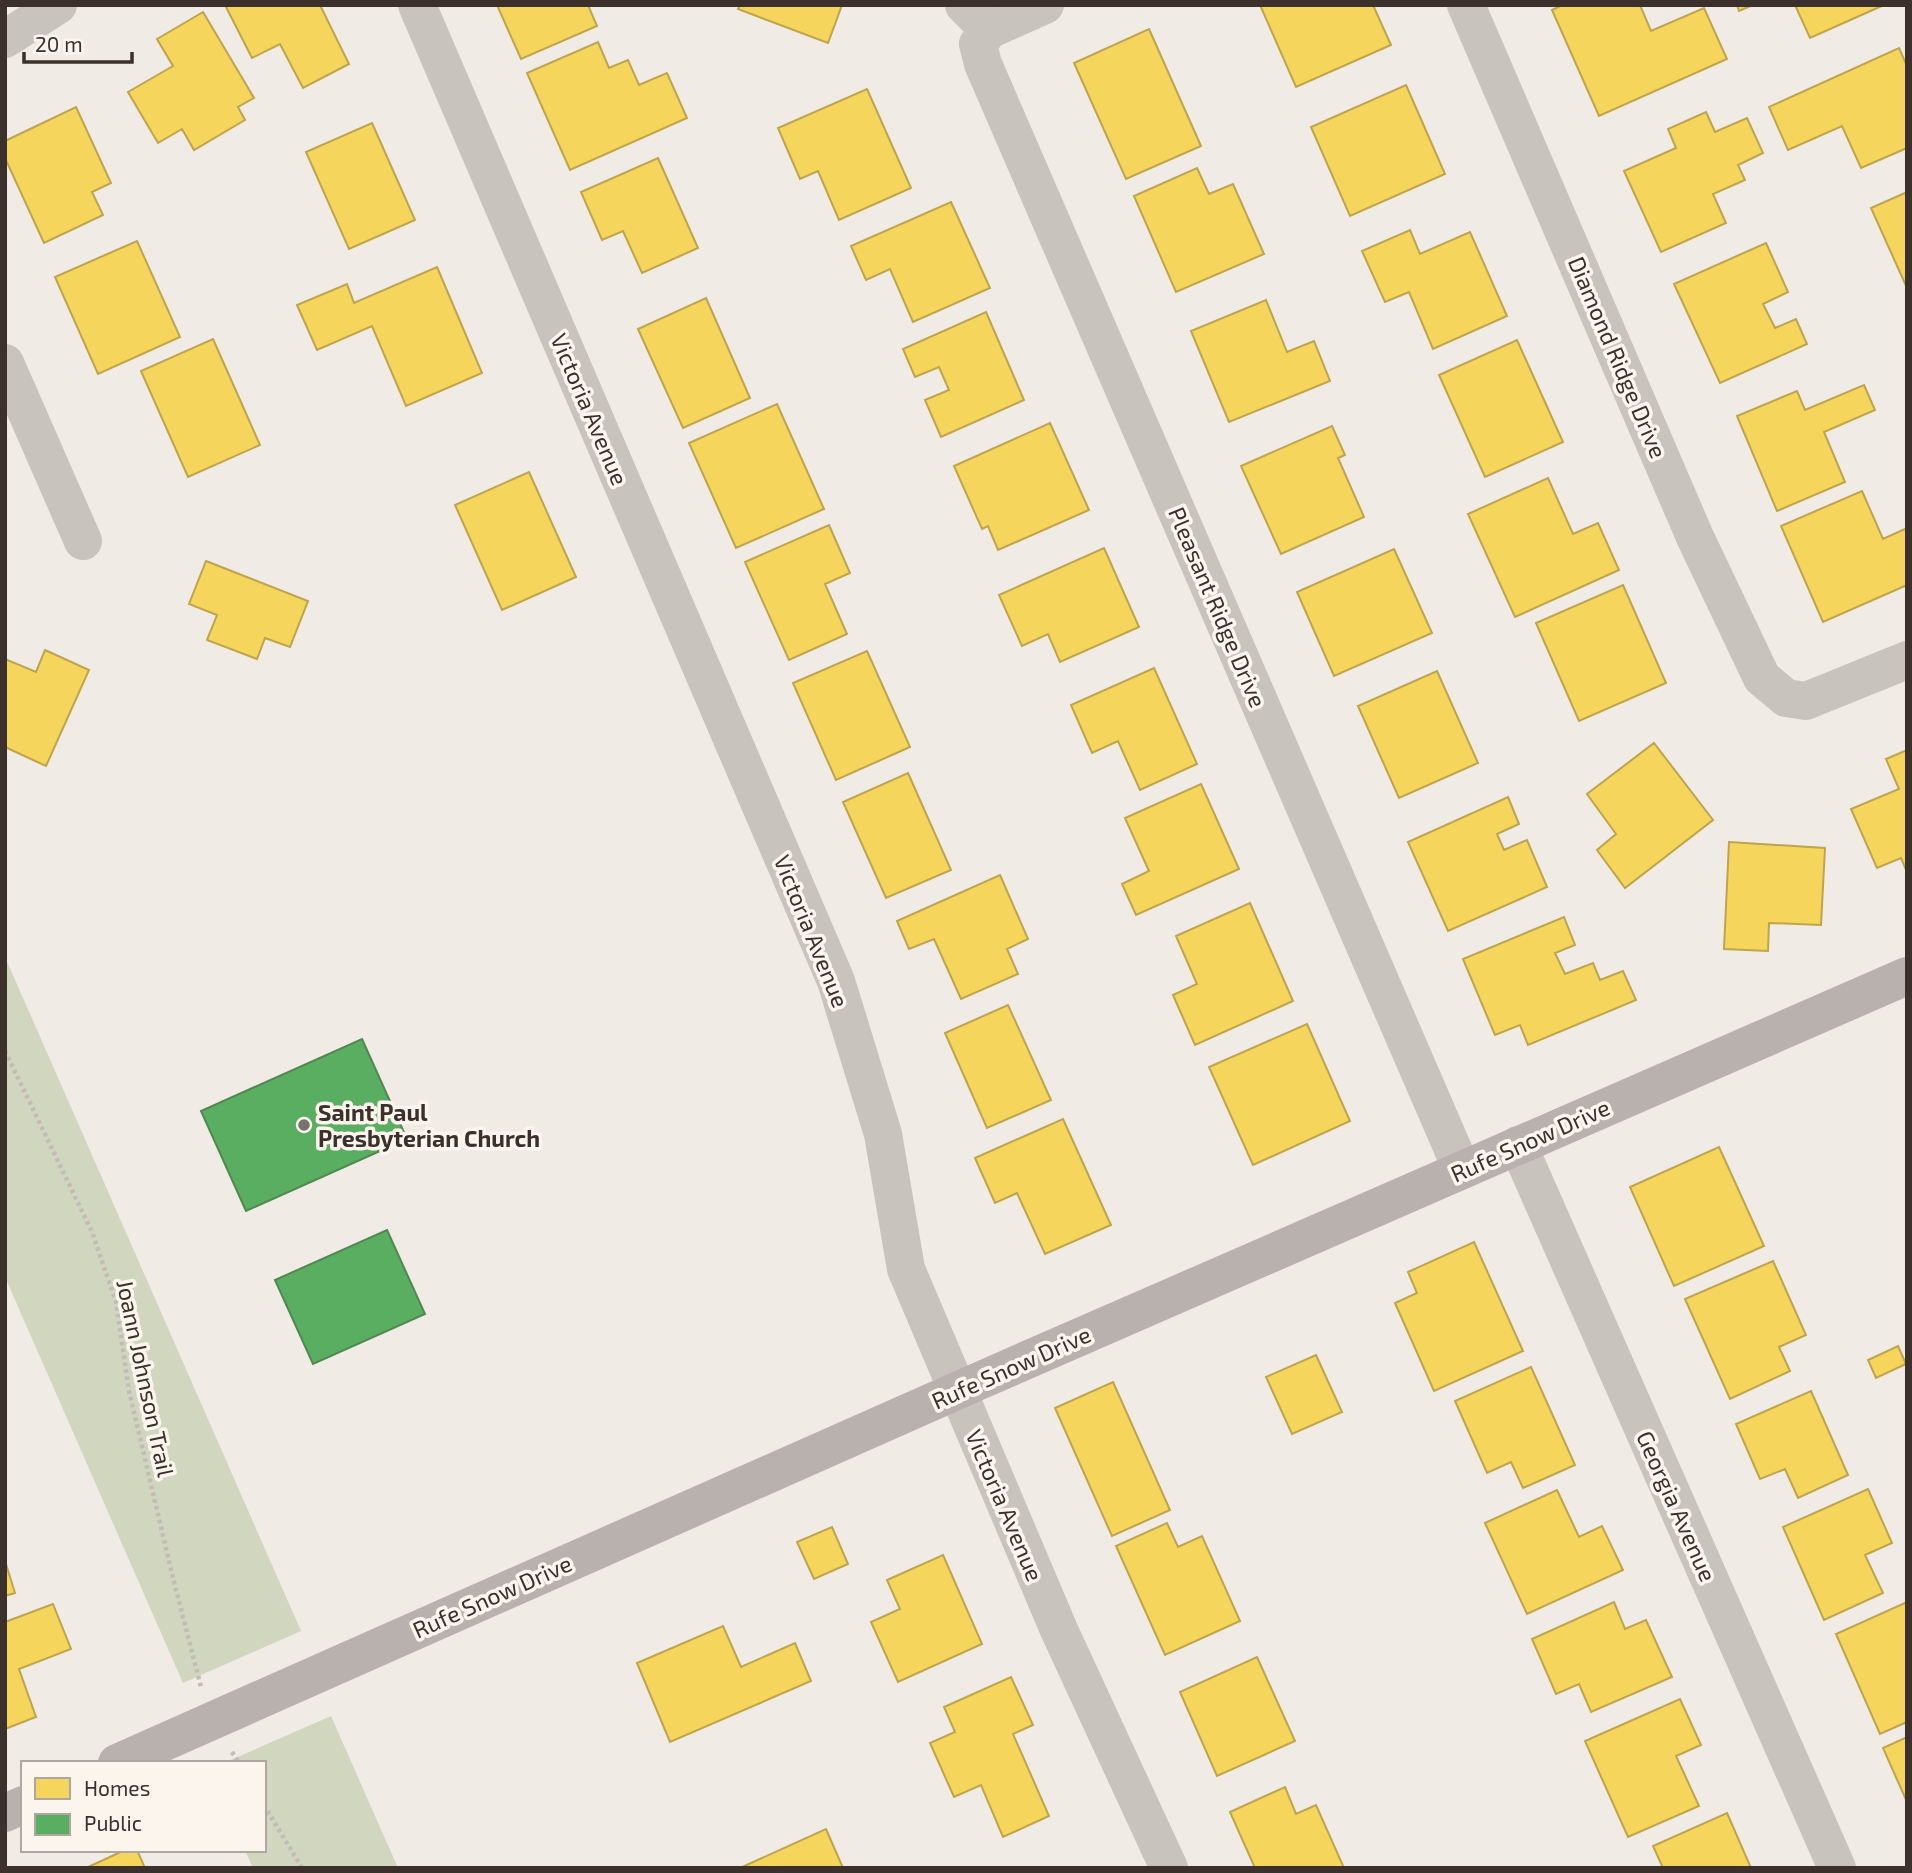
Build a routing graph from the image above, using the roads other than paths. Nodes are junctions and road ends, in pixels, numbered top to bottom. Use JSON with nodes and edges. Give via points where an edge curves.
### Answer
{"nodes":[{"id":1,"x":58,"y":5,"type":"edge"},
{"id":2,"x":417,"y":5,"type":"edge"},
{"id":3,"x":1045,"y":5,"type":"edge"},
{"id":4,"x":1466,"y":5,"type":"edge"},
{"id":5,"x":977,"y":26,"type":"edge"},
{"id":6,"x":5,"y":39,"type":"edge"},
{"id":7,"x":5,"y":363,"type":"edge"},
{"id":8,"x":83,"y":541,"type":"dead end"},
{"id":9,"x":1907,"y":660,"type":"edge"},
{"id":10,"x":1907,"y":976,"type":"edge"},
{"id":11,"x":1518,"y":1145,"type":"junction"},
{"id":12,"x":1462,"y":1170,"type":"junction"},
{"id":13,"x":956,"y":1391,"type":"junction"},
{"id":14,"x":122,"y":1761,"type":"edge"},
{"id":15,"x":21,"y":1806,"type":"edge"},
{"id":16,"x":5,"y":1813,"type":"edge"},
{"id":17,"x":1161,"y":1865,"type":"edge"},
{"id":18,"x":1837,"y":1868,"type":"edge"}],
"edges":[{"from":1,"to":6,"type":"street"},
{"from":2,"to":13,"type":"street","name":"Victoria Avenue","via":[[836,981],[883,1134],[905,1269]]},
{"from":3,"to":5,"type":"street"},
{"from":4,"to":9,"type":"street","name":"Diamond Ridge Drive","via":[[1695,537],[1762,678],[1786,698],[1807,701]]},
{"from":5,"to":12,"type":"street","name":"Pleasant Ridge Drive","via":[[983,64]]},
{"from":7,"to":8,"type":"street"},
{"from":10,"to":11,"type":"main road","name":"Rufe Snow Drive"},
{"from":11,"to":12,"type":"main road","name":"Rufe Snow Drive"},
{"from":11,"to":18,"type":"street","name":"Georgia Avenue"},
{"from":12,"to":13,"type":"main road","name":"Rufe Snow Drive"},
{"from":13,"to":14,"type":"main road","name":"Rufe Snow Drive"},
{"from":13,"to":17,"type":"street","name":"Victoria Avenue"},
{"from":15,"to":16,"type":"main road"}]}
